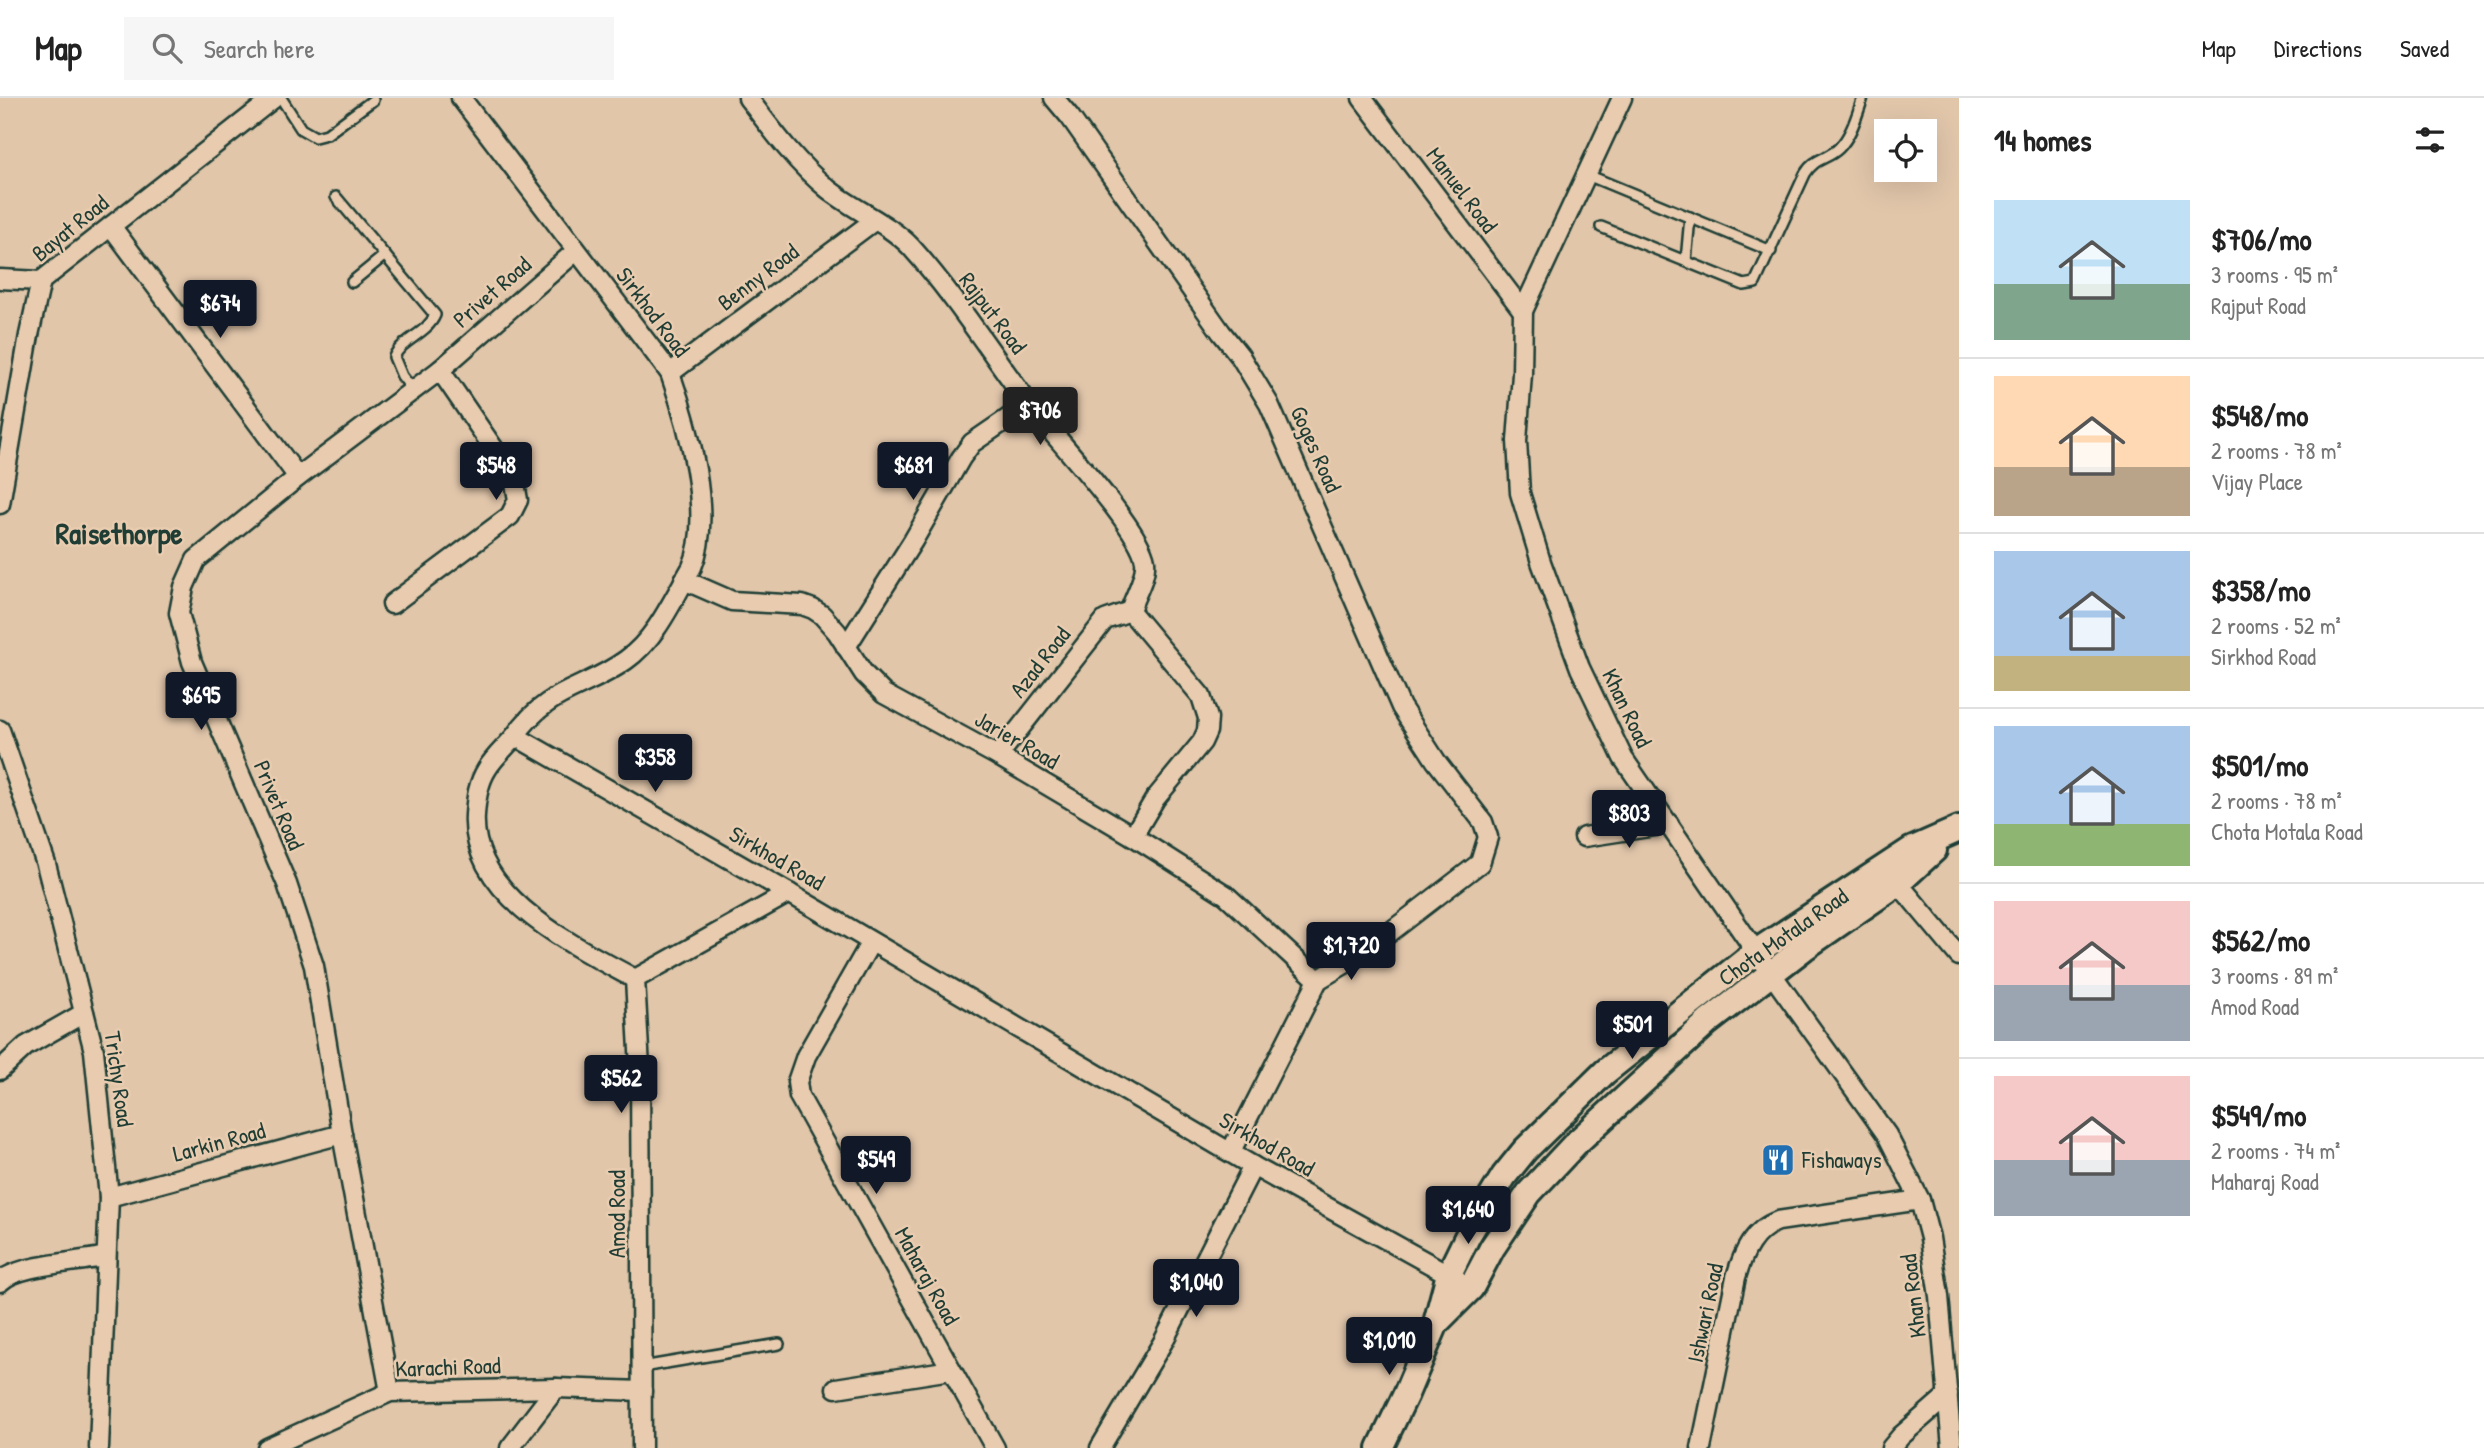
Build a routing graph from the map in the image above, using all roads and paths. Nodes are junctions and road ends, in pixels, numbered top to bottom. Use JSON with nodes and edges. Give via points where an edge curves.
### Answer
{"nodes":[{"id":1,"x":274,"y":98,"type":"edge"},
{"id":2,"x":281,"y":98,"type":"edge"},
{"id":3,"x":461,"y":98,"type":"edge"},
{"id":4,"x":748,"y":98,"type":"edge"},
{"id":5,"x":1054,"y":98,"type":"edge"},
{"id":6,"x":1622,"y":98,"type":"edge"},
{"id":7,"x":1863,"y":98,"type":"edge"},
{"id":8,"x":373,"y":100,"type":"dead end"},
{"id":9,"x":1370,"y":102,"type":"edge"},
{"id":10,"x":1586,"y":173,"type":"junction"},
{"id":11,"x":336,"y":197,"type":"dead end"},
{"id":12,"x":1690,"y":216,"type":"junction"},
{"id":13,"x":875,"y":220,"type":"junction"},
{"id":14,"x":111,"y":226,"type":"junction"},
{"id":15,"x":1601,"y":227,"type":"dead end"},
{"id":16,"x":576,"y":251,"type":"junction"},
{"id":17,"x":1771,"y":251,"type":"junction"},
{"id":18,"x":385,"y":255,"type":"junction"},
{"id":19,"x":1686,"y":261,"type":"junction"},
{"id":20,"x":0,"y":279,"type":"edge"},
{"id":21,"x":41,"y":281,"type":"junction"},
{"id":22,"x":352,"y":282,"type":"dead end"},
{"id":23,"x":1523,"y":311,"type":"junction"},
{"id":24,"x":440,"y":370,"type":"junction"},
{"id":25,"x":670,"y":373,"type":"junction"},
{"id":26,"x":413,"y":390,"type":"junction"},
{"id":27,"x":1029,"y":404,"type":"junction"},
{"id":28,"x":298,"y":477,"type":"junction"},
{"id":29,"x":0,"y":504,"type":"edge"},
{"id":30,"x":684,"y":580,"type":"junction"},
{"id":31,"x":392,"y":604,"type":"dead end"},
{"id":32,"x":1130,"y":611,"type":"junction"},
{"id":33,"x":846,"y":647,"type":"junction"},
{"id":34,"x":1,"y":735,"type":"edge"},
{"id":35,"x":515,"y":736,"type":"junction"},
{"id":36,"x":998,"y":755,"type":"junction"},
{"id":37,"x":1669,"y":824,"type":"junction"},
{"id":38,"x":1954,"y":832,"type":"edge"},
{"id":39,"x":1133,"y":836,"type":"junction"},
{"id":40,"x":1584,"y":837,"type":"dead end"},
{"id":41,"x":1898,"y":883,"type":"junction"},
{"id":42,"x":789,"y":893,"type":"junction"},
{"id":43,"x":872,"y":942,"type":"junction"},
{"id":44,"x":1756,"y":952,"type":"junction"},
{"id":45,"x":1959,"y":956,"type":"edge"},
{"id":46,"x":1773,"y":973,"type":"junction"},
{"id":47,"x":635,"y":979,"type":"junction"},
{"id":48,"x":1318,"y":980,"type":"junction"},
{"id":49,"x":84,"y":1013,"type":"junction"},
{"id":50,"x":0,"y":1070,"type":"edge"},
{"id":51,"x":342,"y":1134,"type":"junction"},
{"id":52,"x":1231,"y":1151,"type":"junction"},
{"id":53,"x":1253,"y":1167,"type":"junction"},
{"id":54,"x":109,"y":1197,"type":"junction"},
{"id":55,"x":1920,"y":1200,"type":"junction"},
{"id":56,"x":106,"y":1256,"type":"junction"},
{"id":57,"x":1449,"y":1274,"type":"junction"},
{"id":58,"x":0,"y":1282,"type":"edge"},
{"id":59,"x":1471,"y":1288,"type":"junction"},
{"id":60,"x":1436,"y":1323,"type":"junction"},
{"id":61,"x":779,"y":1344,"type":"dead end"},
{"id":62,"x":642,"y":1367,"type":"junction"},
{"id":63,"x":951,"y":1370,"type":"junction"},
{"id":64,"x":556,"y":1388,"type":"junction"},
{"id":65,"x":836,"y":1388,"type":"dead end"},
{"id":66,"x":642,"y":1391,"type":"junction"},
{"id":67,"x":390,"y":1392,"type":"junction"},
{"id":68,"x":1948,"y":1395,"type":"junction"},
{"id":69,"x":99,"y":1448,"type":"edge"},
{"id":70,"x":267,"y":1448,"type":"edge"},
{"id":71,"x":510,"y":1448,"type":"edge"},
{"id":72,"x":642,"y":1448,"type":"edge"},
{"id":73,"x":995,"y":1448,"type":"edge"},
{"id":74,"x":1100,"y":1448,"type":"edge"},
{"id":75,"x":1380,"y":1448,"type":"edge"},
{"id":76,"x":1701,"y":1448,"type":"edge"},
{"id":77,"x":1891,"y":1448,"type":"edge"},
{"id":78,"x":1952,"y":1448,"type":"edge"}],
"edges":[{"from":1,"to":14,"type":"street","name":"Bayat Road"},
{"from":2,"to":8,"type":"lane","via":[[301,129],[315,136],[327,134]]},
{"from":3,"to":16,"type":"street","name":"Sirkhod Road"},
{"from":4,"to":13,"type":"street","name":"Rajput Road","via":[[810,173]]},
{"from":5,"to":48,"type":"street","name":"Goges Road","via":[[1240,356],[1269,404],[1401,707],[1487,831],[1480,863],[1363,953]]},
{"from":6,"to":10,"type":"street","name":"Khan Road"},
{"from":7,"to":17,"type":"lane","via":[[1842,145],[1808,169]]},
{"from":9,"to":23,"type":"street","name":"Manuel Road"},
{"from":10,"to":12,"type":"lane"},
{"from":10,"to":23,"type":"street","name":"Khan Road"},
{"from":11,"to":18,"type":"lane"},
{"from":12,"to":17,"type":"lane"},
{"from":12,"to":19,"type":"lane"},
{"from":13,"to":25,"type":"street","name":"Benny Road"},
{"from":13,"to":27,"type":"street","name":"Rajput Road","via":[[909,245]]},
{"from":14,"to":21,"type":"street","name":"Bayat Road"},
{"from":14,"to":28,"type":"street"},
{"from":15,"to":19,"type":"lane"},
{"from":16,"to":24,"type":"street","name":"Privet Road"},
{"from":16,"to":25,"type":"street","name":"Sirkhod Road"},
{"from":17,"to":19,"type":"lane","via":[[1751,285]]},
{"from":18,"to":22,"type":"lane"},
{"from":18,"to":26,"type":"lane","via":[[435,315],[394,357]]},
{"from":20,"to":21,"type":"street"},
{"from":21,"to":29,"type":"street","name":"Bayat Road"},
{"from":23,"to":37,"type":"street","name":"Khan Road","via":[[1517,441],[1520,493],[1580,668],[1623,758]]},
{"from":24,"to":26,"type":"street","name":"Privet Road"},
{"from":24,"to":31,"type":"street","via":[[514,478],[518,500],[510,516]]},
{"from":25,"to":30,"type":"street","name":"Sirkhod Road","via":[[701,508],[698,555]]},
{"from":26,"to":28,"type":"street","name":"Privet Road"},
{"from":27,"to":32,"type":"street","name":"Rajput Road","via":[[1127,524],[1142,550],[1144,571]]},
{"from":27,"to":33,"type":"street","via":[[972,443]]},
{"from":28,"to":51,"type":"street","name":"Privet Road","via":[[196,560],[179,613],[192,662],[287,884],[314,966]]},
{"from":30,"to":33,"type":"street","name":"Jarier Road","via":[[732,601],[813,609],[829,622]]},
{"from":30,"to":35,"type":"street","name":"Sirkhod Road","via":[[645,644],[590,681],[550,699]]},
{"from":32,"to":36,"type":"street","name":"Azad Road","via":[[1105,620]]},
{"from":32,"to":39,"type":"street","via":[[1201,696],[1208,718],[1202,742],[1155,799]]},
{"from":33,"to":36,"type":"street","name":"Jarier Road","via":[[884,694]]},
{"from":34,"to":49,"type":"street","name":"Trichy Road","via":[[46,864]]},
{"from":35,"to":42,"type":"street","name":"Sirkhod Road"},
{"from":35,"to":47,"type":"street","via":[[487,769],[476,797],[474,829],[482,859],[501,886],[543,925]]},
{"from":36,"to":39,"type":"street","name":"Jarier Road"},
{"from":37,"to":40,"type":"street"},
{"from":37,"to":44,"type":"street","name":"Khan Road"},
{"from":38,"to":41,"type":"street","name":"Chota Motala Road"},
{"from":38,"to":44,"type":"street","name":"Chota Motala Road","via":[[1912,850]]},
{"from":39,"to":48,"type":"street","name":"Jarier Road","via":[[1226,895]]},
{"from":41,"to":45,"type":"street"},
{"from":41,"to":46,"type":"street","name":"Chota Motala Road"},
{"from":42,"to":43,"type":"street","name":"Sirkhod Road"},
{"from":42,"to":47,"type":"street"},
{"from":43,"to":52,"type":"street","name":"Sirkhod Road"},
{"from":43,"to":63,"type":"street","name":"Maharaj Road","via":[[806,1056],[797,1082],[799,1096]]},
{"from":44,"to":46,"type":"street","name":"Khan Road"},
{"from":44,"to":57,"type":"street","name":"Chota Motala Road","via":[[1605,1072],[1525,1150],[1468,1234]]},
{"from":46,"to":55,"type":"street","name":"Khan Road","via":[[1887,1135]]},
{"from":46,"to":59,"type":"street","name":"Chota Motala Road","via":[[1708,1022],[1575,1144],[1529,1192]]},
{"from":47,"to":62,"type":"street","name":"Amod Road"},
{"from":48,"to":52,"type":"street"},
{"from":49,"to":50,"type":"street","via":[[26,1046]]},
{"from":49,"to":54,"type":"street","name":"Trichy Road","via":[[94,1051]]},
{"from":51,"to":54,"type":"street","name":"Larkin Road"},
{"from":51,"to":67,"type":"street","name":"Privet Road"},
{"from":52,"to":53,"type":"street","name":"Sirkhod Road"},
{"from":53,"to":57,"type":"street","name":"Sirkhod Road"},
{"from":53,"to":74,"type":"street","via":[[1163,1342]]},
{"from":54,"to":56,"type":"street","name":"Trichy Road"},
{"from":55,"to":68,"type":"street","name":"Khan Road","via":[[1932,1250]]},
{"from":55,"to":76,"type":"street","name":"Ishwari Road","via":[[1778,1221],[1766,1225],[1749,1243],[1736,1277]]},
{"from":56,"to":58,"type":"street","via":[[24,1270]]},
{"from":56,"to":69,"type":"street","name":"Trichy Road"},
{"from":57,"to":59,"type":"street","name":"Sirkhod Road"},
{"from":57,"to":60,"type":"street","name":"Chota Motala Road"},
{"from":59,"to":60,"type":"street","name":"Chota Motala Road"},
{"from":60,"to":75,"type":"street","name":"Chota Motala Road"},
{"from":61,"to":62,"type":"lane"},
{"from":62,"to":66,"type":"street","name":"Amod Road"},
{"from":63,"to":65,"type":"street"},
{"from":63,"to":73,"type":"street","name":"Maharaj Road"},
{"from":64,"to":66,"type":"street","name":"Karachi Road"},
{"from":64,"to":67,"type":"street","name":"Karachi Road"},
{"from":64,"to":71,"type":"street"},
{"from":66,"to":72,"type":"street","name":"Amod Road"},
{"from":67,"to":70,"type":"street","name":"Karachi Road"},
{"from":68,"to":77,"type":"street"},
{"from":68,"to":78,"type":"street","name":"Khan Road"}]}
